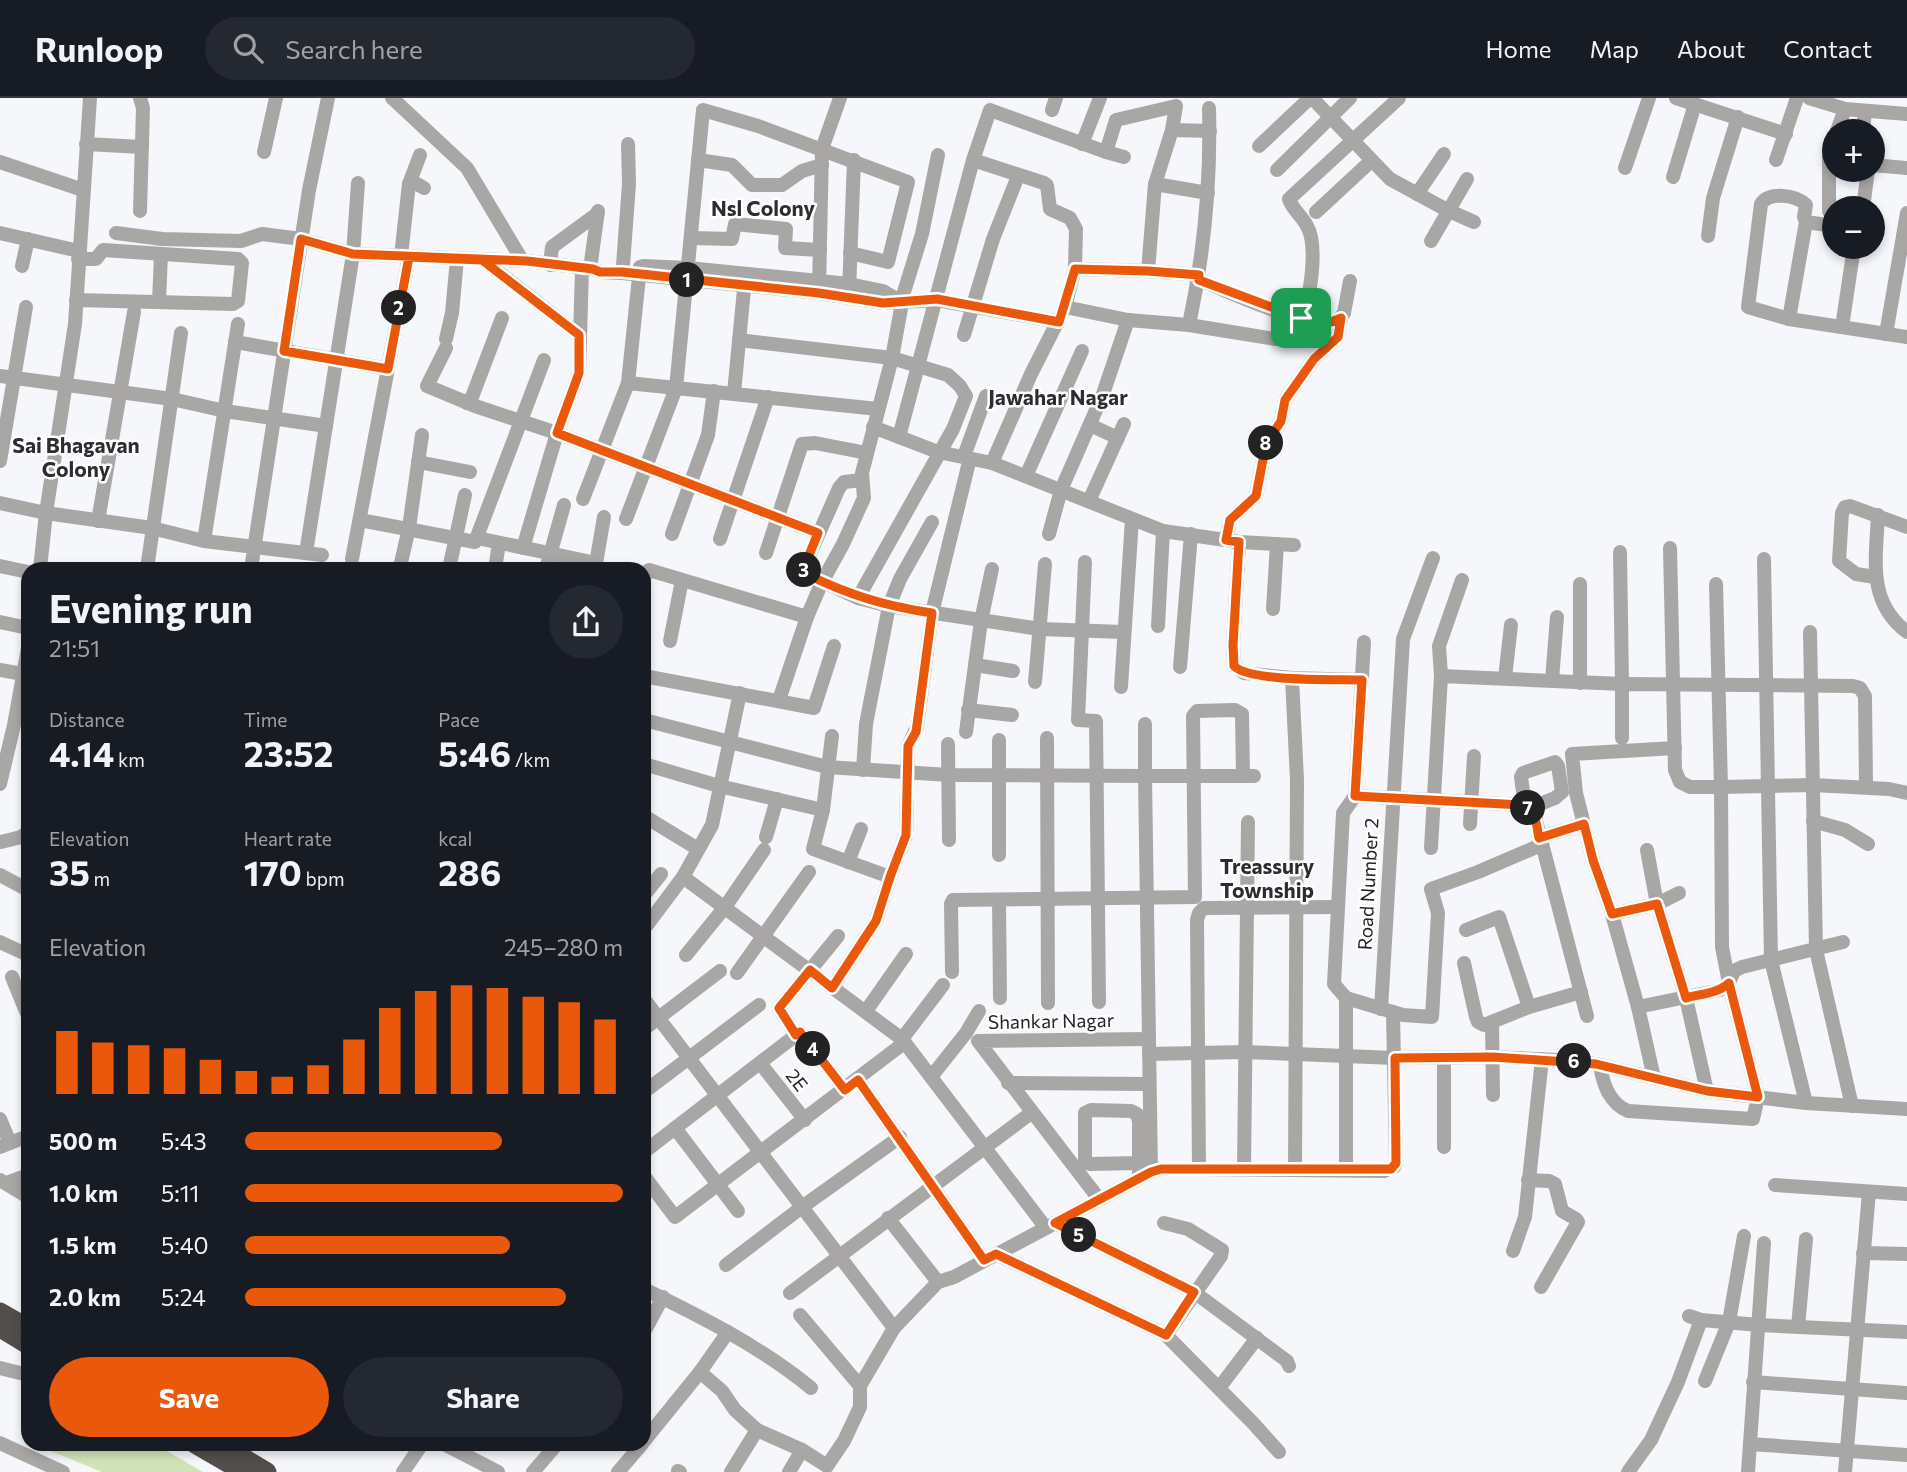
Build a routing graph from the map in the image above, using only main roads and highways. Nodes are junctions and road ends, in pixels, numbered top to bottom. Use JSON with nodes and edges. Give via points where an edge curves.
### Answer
{"nodes":[{"id":1,"x":0,"y":1312,"type":"edge"},
{"id":2,"x":21,"y":1324,"type":"edge"},
{"id":3,"x":3,"y":1336,"type":"edge"},
{"id":4,"x":21,"y":1342,"type":"edge"},
{"id":5,"x":207,"y":1451,"type":"edge"},
{"id":6,"x":231,"y":1451,"type":"edge"},
{"id":7,"x":243,"y":1472,"type":"edge"},
{"id":8,"x":267,"y":1472,"type":"edge"}],
"edges":[{"from":1,"to":2,"type":"highway"},
{"from":3,"to":4,"type":"highway"},
{"from":5,"to":7,"type":"highway"},
{"from":6,"to":8,"type":"highway"}]}
